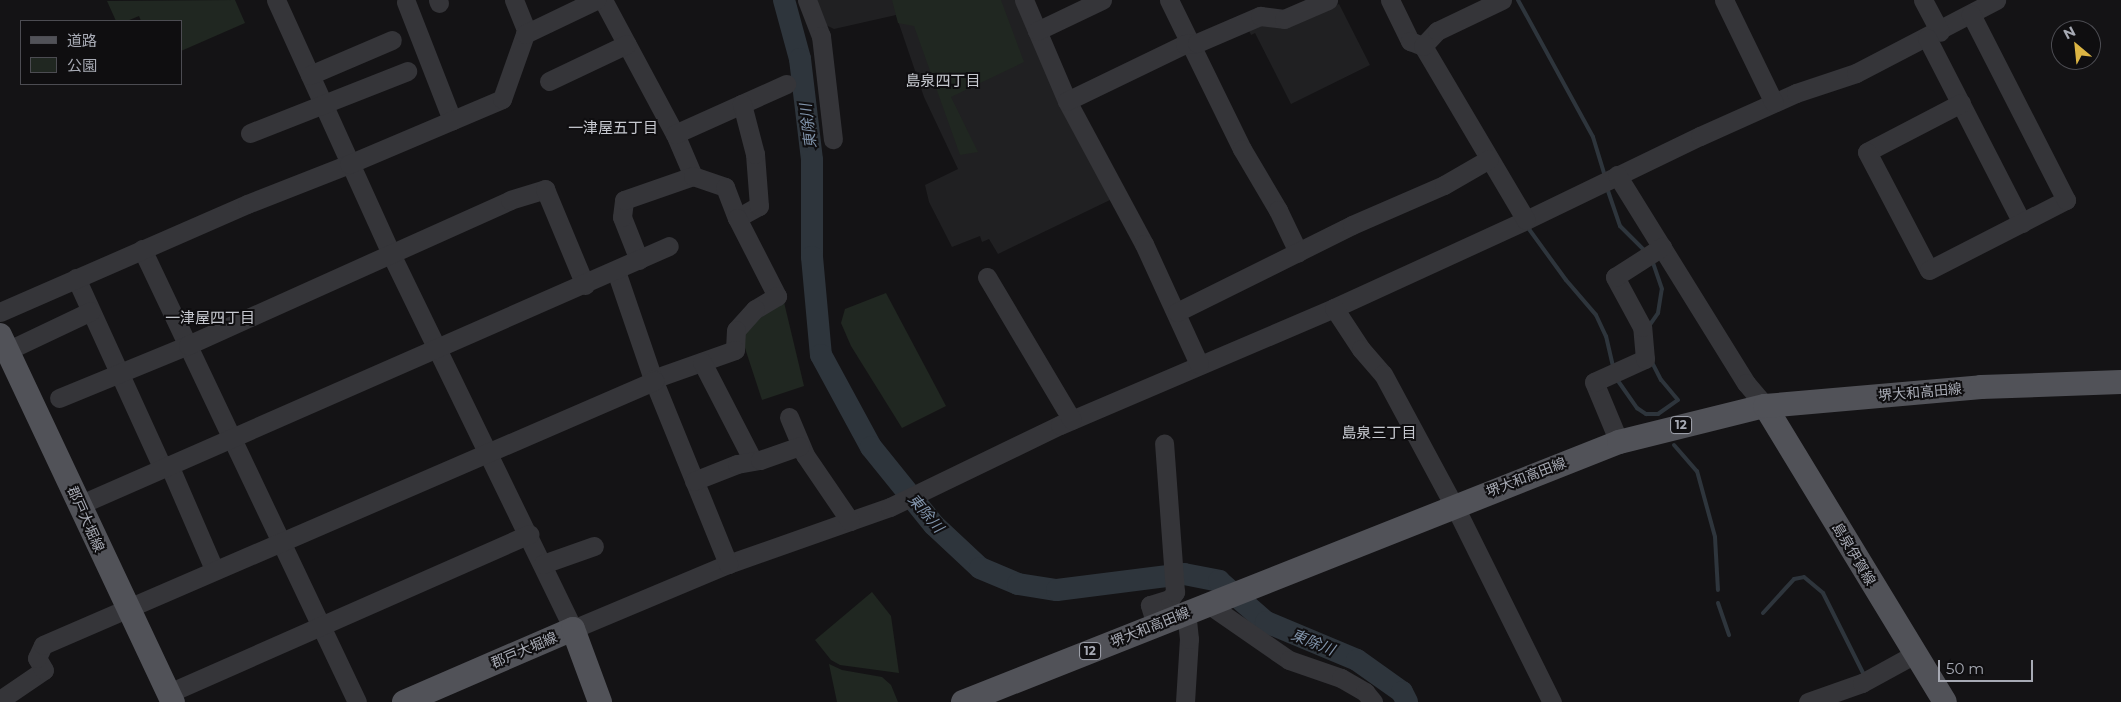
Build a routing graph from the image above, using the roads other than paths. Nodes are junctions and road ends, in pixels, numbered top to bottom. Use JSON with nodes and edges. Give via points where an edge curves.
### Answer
{"nodes":[{"id":1,"x":276,"y":0,"type":"edge"},
{"id":2,"x":514,"y":0,"type":"edge"},
{"id":3,"x":596,"y":0,"type":"edge"},
{"id":4,"x":603,"y":0,"type":"edge"},
{"id":5,"x":807,"y":0,"type":"edge"},
{"id":6,"x":1024,"y":0,"type":"edge"},
{"id":7,"x":1102,"y":0,"type":"edge"},
{"id":8,"x":1169,"y":0,"type":"edge"},
{"id":9,"x":1328,"y":0,"type":"edge"},
{"id":10,"x":1390,"y":0,"type":"edge"},
{"id":11,"x":1502,"y":0,"type":"edge"},
{"id":12,"x":1724,"y":0,"type":"edge"},
{"id":13,"x":1924,"y":0,"type":"edge"},
{"id":14,"x":1996,"y":0,"type":"edge"},
{"id":15,"x":406,"y":2,"type":"dead end"},
{"id":16,"x":567,"y":6,"type":"edge"},
{"id":17,"x":1971,"y":14,"type":"junction"},
{"id":18,"x":1037,"y":31,"type":"junction"},
{"id":19,"x":527,"y":34,"type":"junction"},
{"id":20,"x":1934,"y":35,"type":"junction"},
{"id":21,"x":392,"y":40,"type":"dead end"},
{"id":22,"x":1190,"y":43,"type":"junction"},
{"id":23,"x":627,"y":44,"type":"junction"},
{"id":24,"x":1423,"y":46,"type":"junction"},
{"id":25,"x":407,"y":71,"type":"dead end"},
{"id":26,"x":310,"y":75,"type":"junction"},
{"id":27,"x":550,"y":81,"type":"dead end"},
{"id":28,"x":786,"y":84,"type":"dead end"},
{"id":29,"x":1067,"y":101,"type":"junction"},
{"id":30,"x":322,"y":103,"type":"junction"},
{"id":31,"x":1774,"y":103,"type":"junction"},
{"id":32,"x":1961,"y":103,"type":"junction"},
{"id":33,"x":742,"y":104,"type":"junction"},
{"id":34,"x":452,"y":120,"type":"junction"},
{"id":35,"x":250,"y":133,"type":"dead end"},
{"id":36,"x":675,"y":134,"type":"junction"},
{"id":37,"x":833,"y":139,"type":"dead end"},
{"id":38,"x":1489,"y":158,"type":"junction"},
{"id":39,"x":350,"y":164,"type":"junction"},
{"id":40,"x":1616,"y":175,"type":"junction"},
{"id":41,"x":693,"y":176,"type":"junction"},
{"id":42,"x":737,"y":218,"type":"junction"},
{"id":43,"x":1526,"y":220,"type":"junction"},
{"id":44,"x":2022,"y":223,"type":"junction"},
{"id":45,"x":669,"y":246,"type":"dead end"},
{"id":46,"x":1662,"y":247,"type":"junction"},
{"id":47,"x":142,"y":250,"type":"junction"},
{"id":48,"x":1298,"y":252,"type":"junction"},
{"id":49,"x":391,"y":254,"type":"junction"},
{"id":50,"x":639,"y":260,"type":"junction"},
{"id":51,"x":616,"y":271,"type":"junction"},
{"id":52,"x":987,"y":277,"type":"dead end"},
{"id":53,"x":76,"y":278,"type":"junction"},
{"id":54,"x":585,"y":285,"type":"junction"},
{"id":55,"x":1334,"y":308,"type":"junction"},
{"id":56,"x":91,"y":311,"type":"junction"},
{"id":57,"x":0,"y":312,"type":"edge"},
{"id":58,"x":1177,"y":312,"type":"junction"},
{"id":59,"x":2,"y":344,"type":"edge"},
{"id":60,"x":188,"y":345,"type":"junction"},
{"id":61,"x":438,"y":350,"type":"junction"},
{"id":62,"x":702,"y":362,"type":"junction"},
{"id":63,"x":1199,"y":364,"type":"junction"},
{"id":64,"x":118,"y":373,"type":"junction"},
{"id":65,"x":653,"y":380,"type":"junction"},
{"id":66,"x":2121,"y":382,"type":"edge"},
{"id":67,"x":59,"y":398,"type":"dead end"},
{"id":68,"x":1764,"y":406,"type":"junction"},
{"id":69,"x":789,"y":417,"type":"dead end"},
{"id":70,"x":1072,"y":420,"type":"junction"},
{"id":71,"x":232,"y":438,"type":"junction"},
{"id":72,"x":1619,"y":442,"type":"junction"},
{"id":73,"x":1164,"y":443,"type":"dead end"},
{"id":74,"x":800,"y":446,"type":"junction"},
{"id":75,"x":489,"y":451,"type":"junction"},
{"id":76,"x":753,"y":461,"type":"junction"},
{"id":77,"x":165,"y":466,"type":"junction"},
{"id":78,"x":694,"y":481,"type":"junction"},
{"id":79,"x":79,"y":505,"type":"junction"},
{"id":80,"x":1454,"y":505,"type":"junction"},
{"id":81,"x":850,"y":521,"type":"junction"},
{"id":82,"x":529,"y":534,"type":"junction"},
{"id":83,"x":280,"y":542,"type":"junction"},
{"id":84,"x":594,"y":546,"type":"dead end"},
{"id":85,"x":543,"y":564,"type":"junction"},
{"id":86,"x":728,"y":564,"type":"junction"},
{"id":87,"x":214,"y":570,"type":"junction"},
{"id":88,"x":1196,"y":602,"type":"junction"},
{"id":89,"x":126,"y":608,"type":"junction"},
{"id":90,"x":321,"y":626,"type":"junction"},
{"id":91,"x":573,"y":629,"type":"junction"},
{"id":92,"x":1915,"y":654,"type":"junction"},
{"id":93,"x":167,"y":698,"type":"edge"},
{"id":94,"x":0,"y":700,"type":"edge"},
{"id":95,"x":357,"y":702,"type":"edge"},
{"id":96,"x":404,"y":702,"type":"edge"},
{"id":97,"x":600,"y":702,"type":"edge"},
{"id":98,"x":963,"y":702,"type":"edge"},
{"id":99,"x":1185,"y":702,"type":"edge"},
{"id":100,"x":1373,"y":702,"type":"edge"},
{"id":101,"x":1552,"y":702,"type":"edge"},
{"id":102,"x":1808,"y":702,"type":"edge"},
{"id":103,"x":1944,"y":702,"type":"edge"}],
"edges":[{"from":1,"to":26,"type":"street"},
{"from":2,"to":19,"type":"street"},
{"from":3,"to":16,"type":"street"},
{"from":4,"to":23,"type":"street"},
{"from":5,"to":37,"type":"street","via":[[821,36]]},
{"from":6,"to":18,"type":"street"},
{"from":7,"to":18,"type":"street"},
{"from":8,"to":22,"type":"street"},
{"from":9,"to":22,"type":"street","via":[[1284,19],[1260,16]]},
{"from":10,"to":24,"type":"street","via":[[1410,41]]},
{"from":11,"to":24,"type":"street","via":[[1437,31]]},
{"from":12,"to":31,"type":"street"},
{"from":13,"to":20,"type":"street"},
{"from":14,"to":17,"type":"street"},
{"from":15,"to":34,"type":"street"},
{"from":16,"to":19,"type":"street"},
{"from":17,"to":20,"type":"street"},
{"from":17,"to":44,"type":"street","via":[[2066,200]]},
{"from":18,"to":29,"type":"street"},
{"from":19,"to":34,"type":"street","via":[[502,99]]},
{"from":20,"to":31,"type":"street","via":[[1856,72]]},
{"from":20,"to":32,"type":"street"},
{"from":21,"to":26,"type":"street"},
{"from":22,"to":29,"type":"street"},
{"from":22,"to":48,"type":"street"},
{"from":23,"to":27,"type":"street"},
{"from":23,"to":36,"type":"street"},
{"from":24,"to":38,"type":"street"},
{"from":25,"to":30,"type":"street","via":[[388,85]]},
{"from":26,"to":30,"type":"street"},
{"from":28,"to":33,"type":"street"},
{"from":29,"to":58,"type":"street"},
{"from":30,"to":35,"type":"street"},
{"from":30,"to":39,"type":"street"},
{"from":31,"to":40,"type":"street"},
{"from":32,"to":44,"type":"street"},
{"from":32,"to":44,"type":"street","via":[[1867,152],[1929,270]]},
{"from":33,"to":36,"type":"street"},
{"from":33,"to":42,"type":"street","via":[[755,154],[759,206]]},
{"from":34,"to":39,"type":"street"},
{"from":36,"to":41,"type":"street"},
{"from":38,"to":43,"type":"street"},
{"from":38,"to":48,"type":"street","via":[[1444,184]]},
{"from":39,"to":47,"type":"street"},
{"from":39,"to":49,"type":"street"},
{"from":40,"to":43,"type":"street"},
{"from":40,"to":46,"type":"street"},
{"from":41,"to":42,"type":"street","via":[[725,187]]},
{"from":41,"to":50,"type":"street","via":[[624,200],[622,217]]},
{"from":42,"to":62,"type":"street","via":[[777,296],[755,309],[736,330],[735,350]]},
{"from":43,"to":55,"type":"street"},
{"from":45,"to":50,"type":"street"},
{"from":46,"to":68,"type":"street"},
{"from":46,"to":72,"type":"street","via":[[1615,277],[1642,327],[1645,358],[1594,382]]},
{"from":47,"to":53,"type":"street"},
{"from":47,"to":60,"type":"street"},
{"from":48,"to":58,"type":"street"},
{"from":49,"to":54,"type":"street","via":[[510,200],[545,189]]},
{"from":49,"to":60,"type":"street"},
{"from":49,"to":61,"type":"street"},
{"from":50,"to":51,"type":"street"},
{"from":51,"to":54,"type":"street"},
{"from":51,"to":65,"type":"street"},
{"from":52,"to":70,"type":"street"},
{"from":53,"to":56,"type":"street"},
{"from":53,"to":57,"type":"street"},
{"from":54,"to":61,"type":"street"},
{"from":55,"to":63,"type":"street"},
{"from":55,"to":80,"type":"street","via":[[1361,349],[1383,374]]},
{"from":56,"to":59,"type":"street","via":[[13,348]]},
{"from":56,"to":64,"type":"street"},
{"from":58,"to":63,"type":"street"},
{"from":59,"to":79,"type":"main road","name":"郡戸大堀線"},
{"from":60,"to":64,"type":"street"},
{"from":60,"to":71,"type":"street"},
{"from":61,"to":71,"type":"street"},
{"from":61,"to":75,"type":"street"},
{"from":62,"to":65,"type":"street"},
{"from":62,"to":76,"type":"street"},
{"from":63,"to":70,"type":"street"},
{"from":64,"to":67,"type":"street"},
{"from":64,"to":77,"type":"street"},
{"from":65,"to":75,"type":"street"},
{"from":65,"to":78,"type":"street"},
{"from":66,"to":68,"type":"main road","name":"堺大和高田線","number":"12","via":[[1981,387]]},
{"from":68,"to":72,"type":"main road","name":"堺大和高田線","number":"12"},
{"from":68,"to":92,"type":"main road","name":"島泉伊賀線"},
{"from":69,"to":74,"type":"street"},
{"from":70,"to":81,"type":"street","via":[[890,507]]},
{"from":71,"to":77,"type":"street"},
{"from":71,"to":83,"type":"street"},
{"from":72,"to":80,"type":"main road","name":"堺大和高田線","number":"12"},
{"from":73,"to":88,"type":"street","via":[[1173,548]]},
{"from":74,"to":76,"type":"street"},
{"from":74,"to":81,"type":"street"},
{"from":75,"to":82,"type":"street"},
{"from":75,"to":83,"type":"street"},
{"from":76,"to":78,"type":"street"},
{"from":77,"to":79,"type":"street"},
{"from":77,"to":87,"type":"street"},
{"from":78,"to":86,"type":"street"},
{"from":79,"to":89,"type":"main road","name":"郡戸大堀線"},
{"from":80,"to":88,"type":"main road","name":"堺大和高田線","number":"12","via":[[1266,581]]},
{"from":80,"to":101,"type":"street"},
{"from":81,"to":86,"type":"street"},
{"from":82,"to":85,"type":"street"},
{"from":82,"to":90,"type":"street"},
{"from":83,"to":87,"type":"street"},
{"from":83,"to":90,"type":"street"},
{"from":84,"to":85,"type":"street"},
{"from":85,"to":91,"type":"street"},
{"from":86,"to":91,"type":"street"},
{"from":87,"to":89,"type":"street"},
{"from":88,"to":98,"type":"main road","name":"堺大和高田線","number":"12","via":[[1156,625]]},
{"from":88,"to":99,"type":"street","via":[[1189,639]]},
{"from":88,"to":100,"type":"street","via":[[1289,660],[1341,678],[1365,692]]},
{"from":89,"to":93,"type":"main road","name":"郡戸大堀線"},
{"from":89,"to":94,"type":"street","via":[[43,645],[38,658],[44,670]]},
{"from":90,"to":93,"type":"street"},
{"from":90,"to":95,"type":"street"},
{"from":91,"to":96,"type":"main road","name":"郡戸大堀線"},
{"from":91,"to":97,"type":"main road","name":"郡戸大堀線"},
{"from":92,"to":102,"type":"street","via":[[1862,684]]},
{"from":92,"to":103,"type":"main road","name":"島泉伊賀線"}]}
